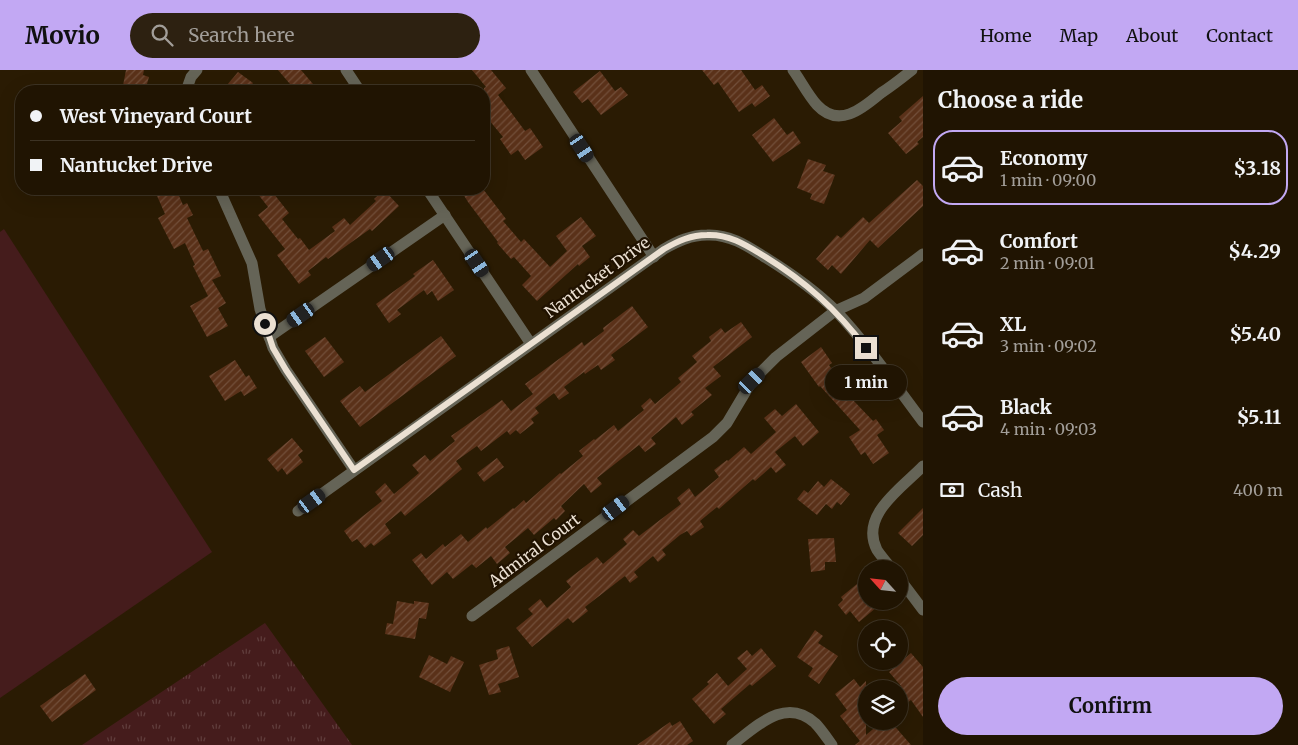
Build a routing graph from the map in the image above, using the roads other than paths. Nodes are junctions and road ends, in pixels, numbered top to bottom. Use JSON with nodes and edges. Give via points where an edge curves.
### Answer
{"nodes":[{"id":1,"x":197,"y":70,"type":"edge"},
{"id":2,"x":346,"y":70,"type":"edge"},
{"id":3,"x":531,"y":70,"type":"edge"},
{"id":4,"x":793,"y":70,"type":"edge"},
{"id":5,"x":912,"y":70,"type":"edge"},
{"id":6,"x":188,"y":85,"type":"edge"},
{"id":7,"x":356,"y":85,"type":"edge"},
{"id":8,"x":222,"y":195,"type":"edge"},
{"id":9,"x":431,"y":195,"type":"edge"},
{"id":10,"x":445,"y":215,"type":"junction"},
{"id":11,"x":923,"y":254,"type":"edge"},
{"id":12,"x":654,"y":257,"type":"junction"},
{"id":13,"x":835,"y":311,"type":"junction"},
{"id":14,"x":269,"y":338,"type":"junction"},
{"id":15,"x":531,"y":344,"type":"junction"},
{"id":16,"x":923,"y":422,"type":"edge"},
{"id":17,"x":923,"y":466,"type":"edge"},
{"id":18,"x":354,"y":470,"type":"junction"},
{"id":19,"x":298,"y":511,"type":"dead end"},
{"id":20,"x":885,"y":560,"type":"edge"},
{"id":21,"x":908,"y":590,"type":"edge"},
{"id":22,"x":923,"y":610,"type":"edge"},
{"id":23,"x":472,"y":616,"type":"dead end"},
{"id":24,"x":732,"y":745,"type":"edge"},
{"id":25,"x":832,"y":745,"type":"edge"}],
"edges":[{"from":1,"to":6,"type":"street"},
{"from":2,"to":7,"type":"street"},
{"from":3,"to":12,"type":"street"},
{"from":4,"to":5,"type":"street","via":[[818,106],[826,112],[845,116],[860,110]]},
{"from":8,"to":14,"type":"street","via":[[252,263],[260,310]]},
{"from":9,"to":10,"type":"street"},
{"from":10,"to":14,"type":"street"},
{"from":10,"to":15,"type":"street"},
{"from":11,"to":13,"type":"street","name":"Admiral Court","via":[[864,298]]},
{"from":12,"to":13,"type":"street","name":"Nantucket Drive","via":[[679,240],[692,236],[725,236],[741,242],[794,275]]},
{"from":12,"to":15,"type":"street","name":"Nantucket Drive"},
{"from":13,"to":16,"type":"street","name":"Nantucket Drive"},
{"from":13,"to":23,"type":"street","name":"Admiral Court","via":[[776,357],[752,381],[727,423],[713,437]]},
{"from":14,"to":18,"type":"street","via":[[286,370]]},
{"from":15,"to":18,"type":"street","name":"Nantucket Drive"},
{"from":17,"to":20,"type":"street","via":[[875,518],[874,540]]},
{"from":18,"to":19,"type":"street","name":"Nantucket Drive"},
{"from":21,"to":22,"type":"street"},
{"from":24,"to":25,"type":"street","via":[[768,718],[790,712],[813,722]]}]}
